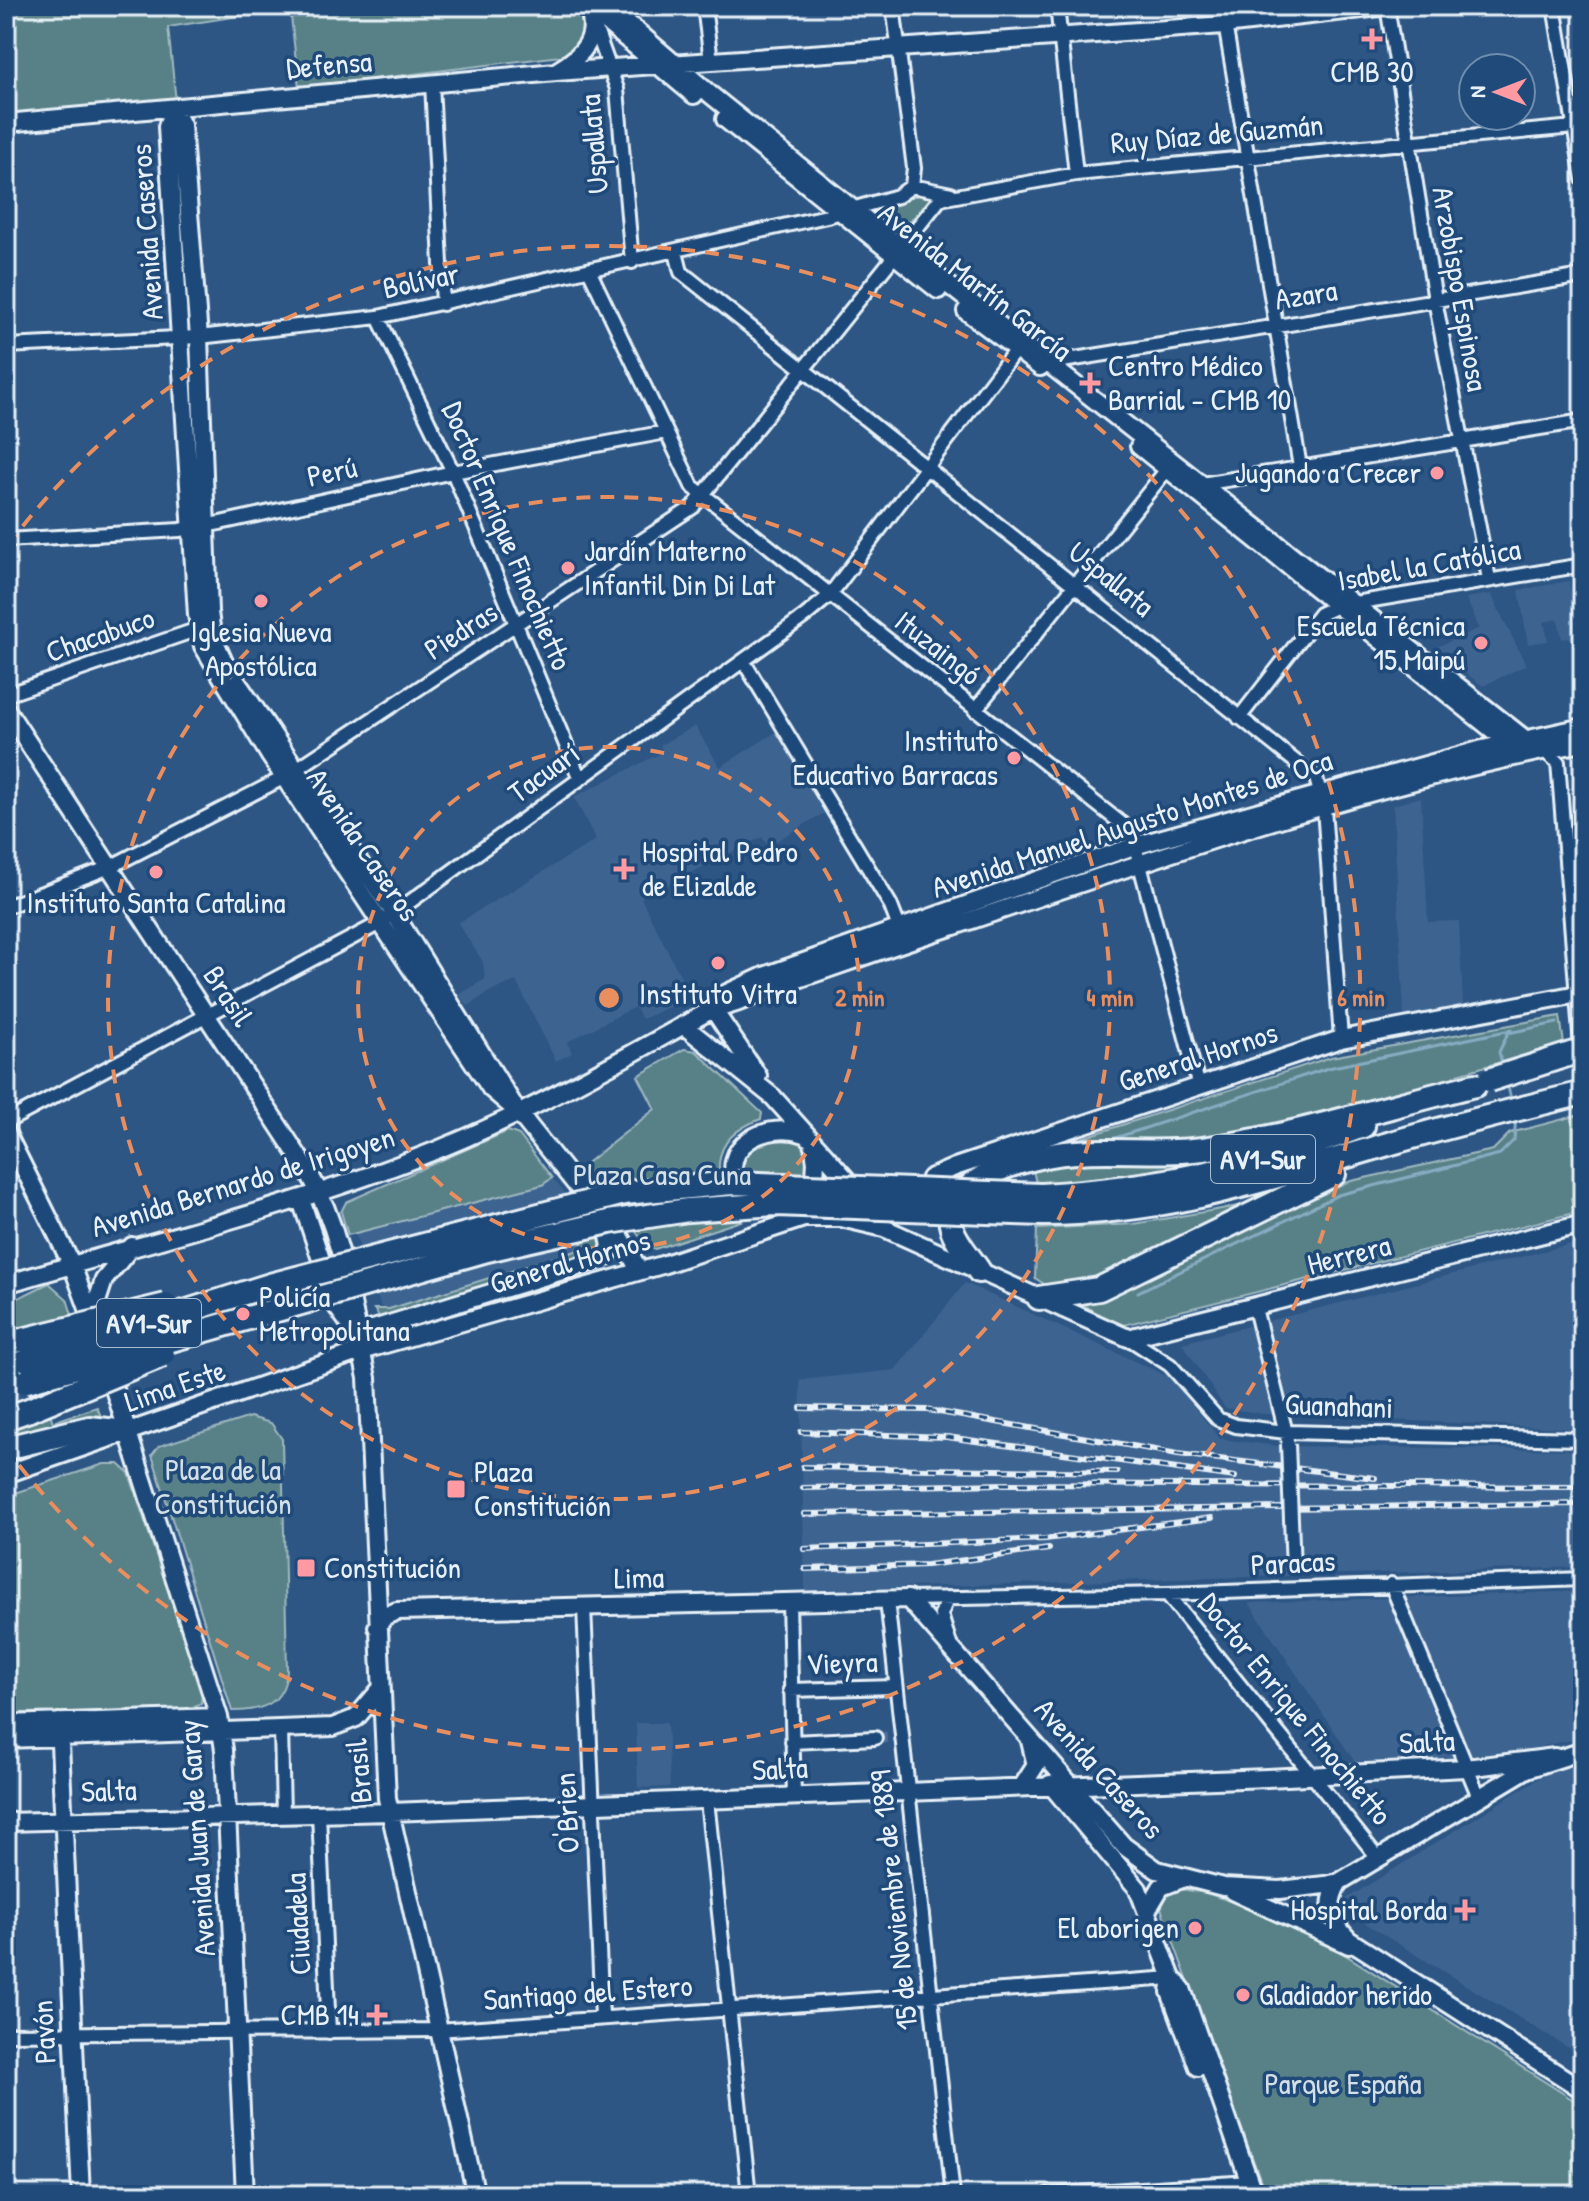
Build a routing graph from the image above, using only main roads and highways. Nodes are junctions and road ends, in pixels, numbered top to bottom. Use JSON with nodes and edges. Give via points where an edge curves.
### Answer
{"nodes":[{"id":1,"x":588,"y":6,"type":"edge"},
{"id":2,"x":608,"y":6,"type":"edge"},
{"id":3,"x":1388,"y":6,"type":"edge"},
{"id":4,"x":667,"y":65,"type":"junction"},
{"id":5,"x":556,"y":72,"type":"junction"},
{"id":6,"x":173,"y":108,"type":"junction"},
{"id":7,"x":6,"y":123,"type":"edge"},
{"id":8,"x":6,"y":709,"type":"edge"},
{"id":9,"x":1583,"y":727,"type":"edge"},
{"id":10,"x":1525,"y":739,"type":"junction"},
{"id":11,"x":1583,"y":743,"type":"edge"},
{"id":12,"x":1543,"y":750,"type":"junction"},
{"id":13,"x":1323,"y":800,"type":"junction"},
{"id":14,"x":1580,"y":994,"type":"edge"},
{"id":15,"x":713,"y":1009,"type":"junction"},
{"id":16,"x":683,"y":1025,"type":"junction"},
{"id":17,"x":1583,"y":1050,"type":"edge"},
{"id":18,"x":1482,"y":1082,"type":"junction"},
{"id":19,"x":1583,"y":1093,"type":"edge"},
{"id":20,"x":773,"y":1097,"type":"junction"},
{"id":21,"x":518,"y":1112,"type":"junction"},
{"id":22,"x":1455,"y":1125,"type":"junction"},
{"id":23,"x":6,"y":1132,"type":"edge"},
{"id":24,"x":809,"y":1137,"type":"junction"},
{"id":25,"x":930,"y":1178,"type":"dead end"},
{"id":26,"x":850,"y":1183,"type":"joint"},
{"id":27,"x":964,"y":1192,"type":"junction"},
{"id":28,"x":320,"y":1193,"type":"junction"},
{"id":29,"x":301,"y":1200,"type":"junction"},
{"id":30,"x":1042,"y":1205,"type":"junction"},
{"id":31,"x":799,"y":1220,"type":"junction"},
{"id":32,"x":605,"y":1221,"type":"junction"},
{"id":33,"x":1583,"y":1224,"type":"edge"},
{"id":34,"x":132,"y":1246,"type":"junction"},
{"id":35,"x":72,"y":1265,"type":"junction"},
{"id":36,"x":639,"y":1270,"type":"junction"},
{"id":37,"x":979,"y":1271,"type":"junction"},
{"id":38,"x":6,"y":1284,"type":"edge"},
{"id":39,"x":1039,"y":1298,"type":"junction"},
{"id":40,"x":92,"y":1317,"type":"junction"},
{"id":41,"x":230,"y":1326,"type":"junction"},
{"id":42,"x":359,"y":1342,"type":"junction"},
{"id":43,"x":6,"y":1368,"type":"edge"},
{"id":44,"x":18,"y":1380,"type":"edge"},
{"id":45,"x":6,"y":1418,"type":"edge"},
{"id":46,"x":127,"y":1432,"type":"junction"},
{"id":47,"x":6,"y":1448,"type":"edge"},
{"id":48,"x":6,"y":1474,"type":"edge"},
{"id":49,"x":908,"y":1599,"type":"joint"},
{"id":50,"x":377,"y":1627,"type":"junction"},
{"id":51,"x":379,"y":1691,"type":"junction"},
{"id":52,"x":1012,"y":1713,"type":"junction"},
{"id":53,"x":6,"y":1724,"type":"edge"},
{"id":54,"x":220,"y":1725,"type":"junction"},
{"id":55,"x":59,"y":1730,"type":"junction"},
{"id":56,"x":6,"y":1739,"type":"edge"},
{"id":57,"x":1583,"y":1751,"type":"edge"},
{"id":58,"x":1555,"y":1757,"type":"junction"},
{"id":59,"x":1050,"y":1784,"type":"junction"},
{"id":60,"x":1069,"y":1784,"type":"junction"},
{"id":61,"x":1023,"y":1785,"type":"junction"},
{"id":62,"x":391,"y":1812,"type":"junction"},
{"id":63,"x":227,"y":1816,"type":"junction"},
{"id":64,"x":62,"y":1820,"type":"junction"},
{"id":65,"x":6,"y":1822,"type":"edge"},
{"id":66,"x":1182,"y":1879,"type":"junction"},
{"id":67,"x":1339,"y":1882,"type":"junction"},
{"id":68,"x":1223,"y":1887,"type":"junction"},
{"id":69,"x":1148,"y":1909,"type":"junction"},
{"id":70,"x":1368,"y":1954,"type":"junction"},
{"id":71,"x":1583,"y":2090,"type":"edge"},
{"id":72,"x":1246,"y":2189,"type":"edge"},
{"id":73,"x":81,"y":2195,"type":"edge"},
{"id":74,"x":245,"y":2195,"type":"edge"},
{"id":75,"x":476,"y":2195,"type":"edge"}],
"edges":[{"from":1,"to":4,"type":"main road","name":"Avenida Martín García"},
{"from":1,"to":5,"type":"main road","via":[[594,24],[583,52]]},
{"from":2,"to":4,"type":"main road","name":"Avenida Martín García"},
{"from":3,"to":4,"type":"main road","name":"Defensa","via":[[1224,25]]},
{"from":4,"to":5,"type":"main road","name":"Defensa"},
{"from":4,"to":10,"type":"main road","name":"Avenida Martín García","via":[[1345,604],[1494,731]]},
{"from":5,"to":6,"type":"main road","name":"Defensa"},
{"from":6,"to":7,"type":"main road","name":"Defensa"},
{"from":6,"to":21,"type":"main road","name":"Avenida Caseros","via":[[167,127],[191,337],[203,646]]},
{"from":8,"to":28,"type":"main road","name":"Brasil"},
{"from":9,"to":10,"type":"main road","name":"Avenida Manuel Augusto Montes de Oca"},
{"from":10,"to":12,"type":"main road","name":"Avenida Martín García"},
{"from":10,"to":13,"type":"main road","name":"Avenida Manuel Augusto Montes de Oca"},
{"from":11,"to":12,"type":"main road","name":"Avenida Manuel Augusto Montes de Oca"},
{"from":12,"to":13,"type":"main road","name":"Avenida Manuel Augusto Montes de Oca"},
{"from":13,"to":15,"type":"main road","name":"Avenida Manuel Augusto Montes de Oca","via":[[1136,855],[902,935],[734,1006]]},
{"from":14,"to":25,"type":"main road","name":"General Hornos","via":[[1341,1039]]},
{"from":15,"to":16,"type":"main road","name":"Avenida Manuel Augusto Montes de Oca"},
{"from":15,"to":20,"type":"main road"},
{"from":16,"to":20,"type":"main road"},
{"from":16,"to":21,"type":"main road","name":"Avenida Manuel Augusto Montes de Oca"},
{"from":17,"to":18,"type":"highway","number":"AV1-Sur","bridge":true},
{"from":18,"to":27,"type":"highway","via":[[1267,1138],[1202,1149],[1041,1156],[999,1170]]},
{"from":18,"to":30,"type":"highway","number":"AV1-Sur","via":[[1330,1138],[1214,1173]]},
{"from":19,"to":22,"type":"highway","number":"AV1-Sur"},
{"from":20,"to":24,"type":"main road"},
{"from":21,"to":28,"type":"main road","name":"Avenida Bernardo de Irigoyen"},
{"from":21,"to":32,"type":"main road","name":"Avenida Caseros"},
{"from":22,"to":30,"type":"highway","number":"AV1-Sur","via":[[1230,1192],[1139,1209]]},
{"from":22,"to":39,"type":"highway","via":[[1293,1192],[1099,1289]]},
{"from":23,"to":35,"type":"main road","name":"Avenida Juan de Garay"},
{"from":24,"to":26,"type":"main road"},
{"from":24,"to":31,"type":"main road","via":[[815,1183]]},
{"from":24,"to":31,"type":"main road","via":[[791,1129],[766,1131],[740,1147],[732,1167],[740,1192],[754,1206]]},
{"from":26,"to":27,"type":"highway","via":[[886,1203]]},
{"from":27,"to":37,"type":"highway","via":[[956,1202],[951,1228]]},
{"from":28,"to":29,"type":"main road","name":"Avenida Bernardo de Irigoyen"},
{"from":28,"to":42,"type":"main road","name":"Brasil","via":[[355,1302]]},
{"from":29,"to":34,"type":"main road","name":"Avenida Bernardo de Irigoyen"},
{"from":29,"to":42,"type":"main road","name":"Brasil","via":[[337,1307]]},
{"from":30,"to":41,"type":"highway","number":"AV1-Sur","bridge":true,"via":[[776,1204],[688,1210],[539,1237]]},
{"from":30,"to":44,"type":"highway","number":"AV1-Sur","bridge":true,"via":[[732,1183],[649,1190],[579,1203],[270,1285],[132,1312]]},
{"from":31,"to":36,"type":"main road","name":"General Hornos"},
{"from":31,"to":37,"type":"main road","name":"General Hornos","via":[[841,1218],[884,1228]]},
{"from":32,"to":36,"type":"main road","name":"Avenida Caseros","via":[[616,1229]]},
{"from":32,"to":42,"type":"main road","name":"General Hornos","via":[[610,1249],[601,1259]]},
{"from":33,"to":39,"type":"main road","name":"Herrera","via":[[1128,1338]]},
{"from":34,"to":35,"type":"main road","name":"Avenida Bernardo de Irigoyen"},
{"from":34,"to":40,"type":"main road","via":[[104,1280]]},
{"from":35,"to":38,"type":"main road","name":"Avenida Bernardo de Irigoyen"},
{"from":35,"to":40,"type":"main road","name":"Avenida Juan de Garay"},
{"from":36,"to":42,"type":"main road","name":"General Hornos"},
{"from":37,"to":39,"type":"main road"},
{"from":40,"to":46,"type":"main road","name":"Avenida Juan de Garay"},
{"from":41,"to":44,"type":"highway","number":"AV1-Sur","bridge":true},
{"from":41,"to":44,"type":"highway","bridge":true,"via":[[140,1365]]},
{"from":42,"to":46,"type":"main road","name":"Lima Este"},
{"from":42,"to":50,"type":"main road","name":"Brasil","via":[[367,1381]]},
{"from":43,"to":44,"type":"highway","number":"AV1-Sur"},
{"from":44,"to":45,"type":"highway"},
{"from":46,"to":47,"type":"highway","via":[[89,1428]]},
{"from":46,"to":48,"type":"main road","name":"Lima Este"},
{"from":46,"to":54,"type":"main road","name":"Avenida Juan de Garay"},
{"from":49,"to":50,"type":"main road","name":"Lima","via":[[397,1611]]},
{"from":49,"to":52,"type":"main road","name":"Avenida Caseros"},
{"from":50,"to":51,"type":"main road","name":"Brasil"},
{"from":51,"to":54,"type":"main road","via":[[345,1724],[281,1729]]},
{"from":51,"to":62,"type":"main road","name":"Brasil"},
{"from":52,"to":60,"type":"main road","name":"Avenida Caseros"},
{"from":52,"to":61,"type":"main road","via":[[1035,1757]]},
{"from":53,"to":55,"type":"main road"},
{"from":54,"to":55,"type":"main road"},
{"from":54,"to":63,"type":"main road","name":"Avenida Juan de Garay"},
{"from":55,"to":56,"type":"main road"},
{"from":55,"to":64,"type":"main road","name":"Pavón"},
{"from":57,"to":58,"type":"main road"},
{"from":58,"to":60,"type":"main road","name":"Salta","via":[[1466,1768]]},
{"from":58,"to":67,"type":"main road"},
{"from":59,"to":60,"type":"main road","name":"Salta"},
{"from":59,"to":61,"type":"main road","name":"Salta"},
{"from":59,"to":69,"type":"main road","name":"Avenida Caseros","via":[[1133,1882]]},
{"from":60,"to":66,"type":"main road","name":"Avenida Caseros","via":[[1137,1857]]},
{"from":61,"to":62,"type":"main road","name":"Salta"},
{"from":62,"to":63,"type":"main road","name":"Salta"},
{"from":62,"to":75,"type":"main road","name":"Brasil"},
{"from":63,"to":64,"type":"main road","name":"Salta"},
{"from":63,"to":74,"type":"main road","name":"Avenida Juan de Garay"},
{"from":64,"to":65,"type":"main road","name":"Salta"},
{"from":64,"to":73,"type":"main road","name":"Pavón"},
{"from":66,"to":68,"type":"main road"},
{"from":66,"to":69,"type":"main road","name":"Avenida Caseros","via":[[1161,1887]]},
{"from":67,"to":68,"type":"main road","via":[[1290,1890]]},
{"from":67,"to":70,"type":"main road","via":[[1330,1904],[1334,1922]]},
{"from":68,"to":70,"type":"main road"},
{"from":69,"to":72,"type":"main road","name":"Avenida Caseros","via":[[1172,1978],[1182,1989]]},
{"from":70,"to":71,"type":"main road"}]}
